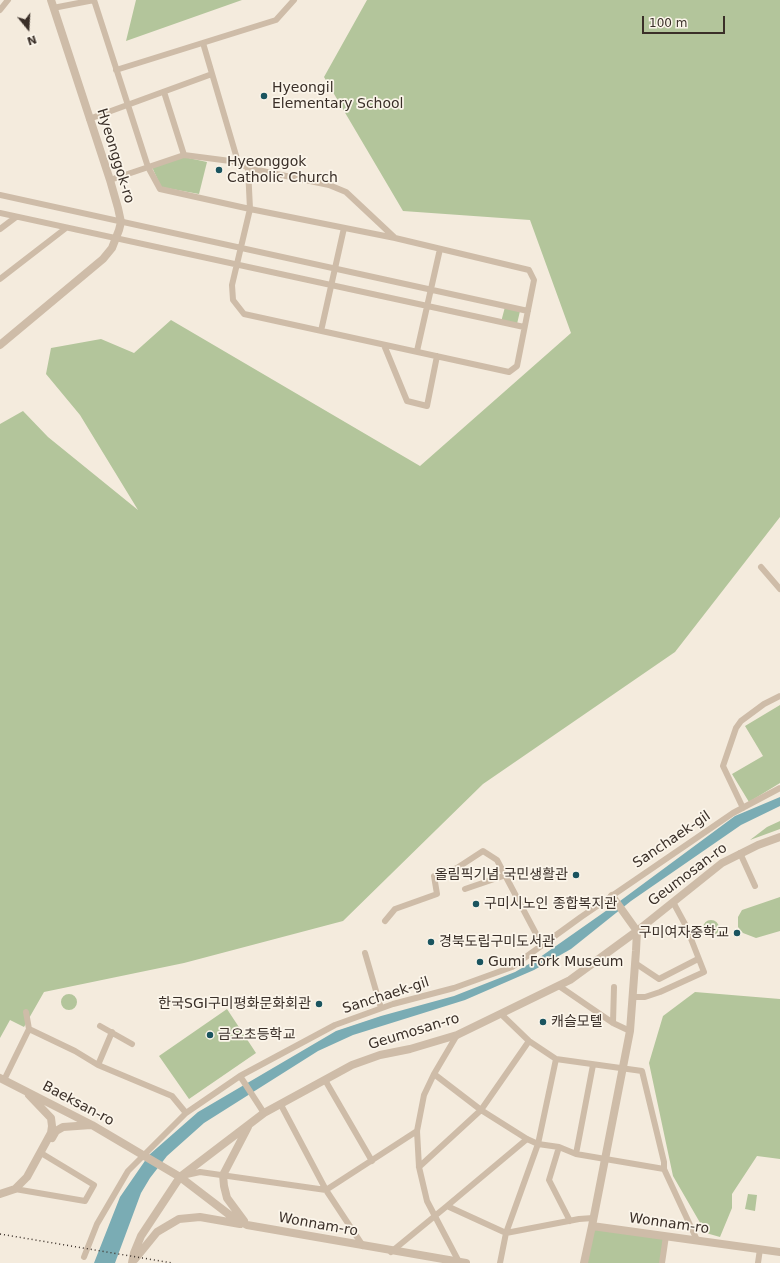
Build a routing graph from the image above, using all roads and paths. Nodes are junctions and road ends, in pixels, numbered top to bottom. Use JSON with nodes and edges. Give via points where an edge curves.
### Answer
{"nodes":[{"id":1,"x":8,"y":0,"type":"edge"},
{"id":2,"x":51,"y":0,"type":"edge"},
{"id":3,"x":94,"y":0,"type":"edge"},
{"id":4,"x":294,"y":0,"type":"edge"},
{"id":5,"x":54,"y":8,"type":"junction"},
{"id":6,"x":0,"y":10,"type":"edge"},
{"id":7,"x":203,"y":43,"type":"junction"},
{"id":8,"x":116,"y":70,"type":"junction"},
{"id":9,"x":212,"y":74,"type":"junction"},
{"id":10,"x":164,"y":92,"type":"junction"},
{"id":11,"x":127,"y":105,"type":"junction"},
{"id":12,"x":90,"y":119,"type":"junction"},
{"id":13,"x":184,"y":155,"type":"junction"},
{"id":14,"x":238,"y":162,"type":"junction"},
{"id":15,"x":148,"y":167,"type":"junction"},
{"id":16,"x":248,"y":168,"type":"junction"},
{"id":17,"x":110,"y":180,"type":"junction"},
{"id":18,"x":0,"y":195,"type":"edge"},
{"id":19,"x":250,"y":210,"type":"junction"},
{"id":20,"x":0,"y":213,"type":"edge"},
{"id":21,"x":16,"y":217,"type":"junction"},
{"id":22,"x":120,"y":222,"type":"junction"},
{"id":23,"x":66,"y":228,"type":"junction"},
{"id":24,"x":344,"y":228,"type":"junction"},
{"id":25,"x":0,"y":229,"type":"edge"},
{"id":26,"x":395,"y":238,"type":"junction"},
{"id":27,"x":117,"y":239,"type":"junction"},
{"id":28,"x":240,"y":248,"type":"junction"},
{"id":29,"x":440,"y":249,"type":"junction"},
{"id":30,"x":236,"y":265,"type":"junction"},
{"id":31,"x":335,"y":268,"type":"junction"},
{"id":32,"x":0,"y":280,"type":"edge"},
{"id":33,"x":331,"y":286,"type":"junction"},
{"id":34,"x":431,"y":289,"type":"junction"},
{"id":35,"x":427,"y":306,"type":"junction"},
{"id":36,"x":528,"y":311,"type":"junction"},
{"id":37,"x":524,"y":327,"type":"junction"},
{"id":38,"x":321,"y":331,"type":"junction"},
{"id":39,"x":1,"y":342,"type":"edge"},
{"id":40,"x":384,"y":345,"type":"junction"},
{"id":41,"x":417,"y":351,"type":"junction"},
{"id":42,"x":438,"y":356,"type":"junction"},
{"id":43,"x":761,"y":567,"type":"dead end"},
{"id":44,"x":780,"y":590,"type":"edge"},
{"id":45,"x":780,"y":696,"type":"edge"},
{"id":46,"x":780,"y":788,"type":"edge"},
{"id":47,"x":743,"y":808,"type":"junction"},
{"id":48,"x":780,"y":837,"type":"edge"},
{"id":49,"x":740,"y":853,"type":"junction"},
{"id":50,"x":506,"y":875,"type":"junction"},
{"id":51,"x":755,"y":886,"type":"dead end"},
{"id":52,"x":465,"y":889,"type":"dead end"},
{"id":53,"x":612,"y":896,"type":"junction"},
{"id":54,"x":673,"y":902,"type":"junction"},
{"id":55,"x":385,"y":921,"type":"dead end"},
{"id":56,"x":637,"y":931,"type":"junction"},
{"id":57,"x":542,"y":945,"type":"junction"},
{"id":58,"x":365,"y":953,"type":"dead end"},
{"id":59,"x":698,"y":959,"type":"junction"},
{"id":60,"x":635,"y":963,"type":"junction"},
{"id":61,"x":559,"y":986,"type":"junction"},
{"id":62,"x":614,"y":987,"type":"dead end"},
{"id":63,"x":633,"y":997,"type":"junction"},
{"id":64,"x":381,"y":1008,"type":"junction"},
{"id":65,"x":26,"y":1012,"type":"dead end"},
{"id":66,"x":501,"y":1014,"type":"junction"},
{"id":67,"x":614,"y":1023,"type":"junction"},
{"id":68,"x":100,"y":1026,"type":"dead end"},
{"id":69,"x":29,"y":1029,"type":"junction"},
{"id":70,"x":630,"y":1031,"type":"junction"},
{"id":71,"x":112,"y":1032,"type":"junction"},
{"id":72,"x":457,"y":1035,"type":"junction"},
{"id":73,"x":529,"y":1040,"type":"junction"},
{"id":74,"x":132,"y":1044,"type":"dead end"},
{"id":75,"x":556,"y":1059,"type":"junction"},
{"id":76,"x":98,"y":1065,"type":"junction"},
{"id":77,"x":593,"y":1065,"type":"junction"},
{"id":78,"x":623,"y":1069,"type":"junction"},
{"id":79,"x":434,"y":1074,"type":"junction"},
{"id":80,"x":240,"y":1076,"type":"junction"},
{"id":81,"x":2,"y":1079,"type":"edge"},
{"id":82,"x":325,"y":1080,"type":"junction"},
{"id":83,"x":23,"y":1089,"type":"junction"},
{"id":84,"x":281,"y":1105,"type":"junction"},
{"id":85,"x":482,"y":1110,"type":"junction"},
{"id":86,"x":264,"y":1113,"type":"junction"},
{"id":87,"x":186,"y":1114,"type":"junction"},
{"id":88,"x":250,"y":1123,"type":"junction"},
{"id":89,"x":92,"y":1125,"type":"junction"},
{"id":90,"x":417,"y":1131,"type":"junction"},
{"id":91,"x":527,"y":1139,"type":"junction"},
{"id":92,"x":538,"y":1144,"type":"junction"},
{"id":93,"x":559,"y":1147,"type":"junction"},
{"id":94,"x":41,"y":1153,"type":"junction"},
{"id":95,"x":576,"y":1154,"type":"junction"},
{"id":96,"x":143,"y":1156,"type":"junction"},
{"id":97,"x":606,"y":1158,"type":"junction"},
{"id":98,"x":372,"y":1161,"type":"junction"},
{"id":99,"x":420,"y":1167,"type":"junction"},
{"id":100,"x":664,"y":1169,"type":"junction"},
{"id":101,"x":223,"y":1174,"type":"junction"},
{"id":102,"x":180,"y":1177,"type":"junction"},
{"id":103,"x":15,"y":1189,"type":"junction"},
{"id":104,"x":326,"y":1190,"type":"junction"},
{"id":105,"x":0,"y":1194,"type":"edge"},
{"id":106,"x":447,"y":1206,"type":"junction"},
{"id":107,"x":435,"y":1216,"type":"junction"},
{"id":108,"x":570,"y":1221,"type":"junction"},
{"id":109,"x":592,"y":1222,"type":"junction"},
{"id":110,"x":247,"y":1225,"type":"junction"},
{"id":111,"x":506,"y":1233,"type":"junction"},
{"id":112,"x":666,"y":1236,"type":"junction"},
{"id":113,"x":697,"y":1240,"type":"junction"},
{"id":114,"x":363,"y":1246,"type":"junction"},
{"id":115,"x":760,"y":1249,"type":"junction"},
{"id":116,"x":391,"y":1252,"type":"junction"},
{"id":117,"x":780,"y":1252,"type":"edge"},
{"id":118,"x":84,"y":1257,"type":"dead end"},
{"id":119,"x":462,"y":1262,"type":"edge"},
{"id":120,"x":132,"y":1263,"type":"edge"},
{"id":121,"x":500,"y":1263,"type":"edge"},
{"id":122,"x":584,"y":1263,"type":"edge"},
{"id":123,"x":662,"y":1263,"type":"edge"},
{"id":124,"x":758,"y":1263,"type":"edge"}],
"edges":[{"from":1,"to":6,"type":"street"},
{"from":2,"to":5,"type":"street","name":"Hyeonggok-ro"},
{"from":3,"to":5,"type":"street"},
{"from":3,"to":8,"type":"street"},
{"from":4,"to":7,"type":"street","via":[[276,20]]},
{"from":5,"to":12,"type":"street","name":"Hyeonggok-ro"},
{"from":7,"to":8,"type":"street"},
{"from":7,"to":9,"type":"street"},
{"from":8,"to":11,"type":"street"},
{"from":9,"to":10,"type":"street"},
{"from":9,"to":14,"type":"street"},
{"from":10,"to":11,"type":"street"},
{"from":10,"to":13,"type":"street"},
{"from":11,"to":12,"type":"street"},
{"from":11,"to":15,"type":"street"},
{"from":12,"to":17,"type":"street","name":"Hyeonggok-ro"},
{"from":13,"to":14,"type":"street"},
{"from":13,"to":15,"type":"street"},
{"from":14,"to":16,"type":"street"},
{"from":15,"to":17,"type":"street"},
{"from":15,"to":19,"type":"street","via":[[160,189]]},
{"from":16,"to":19,"type":"street"},
{"from":16,"to":26,"type":"street","via":[[329,185],[346,192]]},
{"from":17,"to":22,"type":"street","name":"Hyeonggok-ro"},
{"from":18,"to":22,"type":"street"},
{"from":19,"to":24,"type":"street"},
{"from":19,"to":28,"type":"street"},
{"from":20,"to":21,"type":"street"},
{"from":21,"to":23,"type":"street"},
{"from":21,"to":25,"type":"street"},
{"from":22,"to":27,"type":"street","name":"Hyeonggok-ro"},
{"from":22,"to":28,"type":"street"},
{"from":23,"to":27,"type":"street"},
{"from":23,"to":32,"type":"street"},
{"from":24,"to":26,"type":"street"},
{"from":24,"to":31,"type":"street"},
{"from":26,"to":29,"type":"street"},
{"from":27,"to":30,"type":"street"},
{"from":27,"to":39,"type":"street","name":"Hyeonggok-ro","via":[[103,259]]},
{"from":28,"to":30,"type":"street"},
{"from":28,"to":31,"type":"street"},
{"from":29,"to":34,"type":"street"},
{"from":29,"to":36,"type":"street","via":[[530,270],[534,280]]},
{"from":30,"to":33,"type":"street"},
{"from":30,"to":38,"type":"street","via":[[232,285],[233,300],[244,314]]},
{"from":31,"to":33,"type":"street"},
{"from":31,"to":34,"type":"street"},
{"from":33,"to":35,"type":"street"},
{"from":33,"to":38,"type":"street"},
{"from":34,"to":35,"type":"street"},
{"from":34,"to":36,"type":"street"},
{"from":35,"to":37,"type":"street"},
{"from":35,"to":41,"type":"street"},
{"from":36,"to":37,"type":"street"},
{"from":37,"to":42,"type":"street","via":[[517,366],[509,372]]},
{"from":38,"to":40,"type":"street"},
{"from":40,"to":41,"type":"street"},
{"from":40,"to":42,"type":"street","via":[[407,401],[427,406]]},
{"from":41,"to":42,"type":"street"},
{"from":43,"to":44,"type":"street"},
{"from":45,"to":47,"type":"street","via":[[741,721],[736,728],[723,766]]},
{"from":46,"to":47,"type":"street","name":"Sanchaek-gil"},
{"from":47,"to":53,"type":"street","name":"Sanchaek-gil"},
{"from":48,"to":49,"type":"street","name":"Geumosan-ro"},
{"from":49,"to":51,"type":"street"},
{"from":49,"to":54,"type":"street","name":"Geumosan-ro","via":[[722,863]]},
{"from":50,"to":52,"type":"street"},
{"from":50,"to":55,"type":"street","via":[[497,860],[483,851],[457,868],[434,876],[437,894],[395,909]]},
{"from":50,"to":57,"type":"street"},
{"from":53,"to":56,"type":"street"},
{"from":53,"to":57,"type":"street","name":"Sanchaek-gil"},
{"from":54,"to":56,"type":"street","name":"Geumosan-ro"},
{"from":54,"to":59,"type":"street","via":[[686,926]]},
{"from":56,"to":60,"type":"street"},
{"from":56,"to":61,"type":"street","name":"Geumosan-ro"},
{"from":57,"to":64,"type":"street","name":"Sanchaek-gil","via":[[512,967],[454,988]]},
{"from":58,"to":64,"type":"street"},
{"from":59,"to":60,"type":"street","via":[[659,979]]},
{"from":59,"to":63,"type":"street","via":[[704,972],[660,992],[645,997]]},
{"from":60,"to":63,"type":"street"},
{"from":61,"to":66,"type":"street","name":"Geumosan-ro"},
{"from":61,"to":67,"type":"street"},
{"from":62,"to":67,"type":"street"},
{"from":63,"to":70,"type":"street"},
{"from":64,"to":80,"type":"street","name":"Sanchaek-gil","via":[[335,1025]]},
{"from":65,"to":69,"type":"street"},
{"from":66,"to":72,"type":"street","name":"Geumosan-ro"},
{"from":66,"to":73,"type":"street"},
{"from":67,"to":70,"type":"street"},
{"from":68,"to":71,"type":"street"},
{"from":69,"to":76,"type":"street"},
{"from":69,"to":81,"type":"street"},
{"from":70,"to":78,"type":"street"},
{"from":71,"to":74,"type":"street"},
{"from":71,"to":76,"type":"street"},
{"from":72,"to":79,"type":"street"},
{"from":72,"to":82,"type":"street","name":"Geumosan-ro","via":[[363,1061]]},
{"from":73,"to":75,"type":"street"},
{"from":73,"to":85,"type":"street"},
{"from":75,"to":77,"type":"street"},
{"from":75,"to":92,"type":"street"},
{"from":76,"to":87,"type":"street","via":[[172,1096]]},
{"from":77,"to":78,"type":"street"},
{"from":77,"to":95,"type":"street"},
{"from":78,"to":97,"type":"street"},
{"from":78,"to":100,"type":"street","via":[[642,1072]]},
{"from":79,"to":85,"type":"street"},
{"from":79,"to":90,"type":"street","via":[[424,1095]]},
{"from":80,"to":86,"type":"street"},
{"from":80,"to":87,"type":"street","name":"Sanchaek-gil"},
{"from":81,"to":83,"type":"street","name":"Baeksan-ro"},
{"from":82,"to":84,"type":"street","name":"Geumosan-ro"},
{"from":82,"to":98,"type":"street"},
{"from":83,"to":89,"type":"street","name":"Baeksan-ro"},
{"from":83,"to":94,"type":"street","via":[[49,1115],[52,1122],[51,1133]]},
{"from":84,"to":86,"type":"street","name":"Geumosan-ro"},
{"from":84,"to":104,"type":"street"},
{"from":85,"to":91,"type":"street"},
{"from":85,"to":99,"type":"street"},
{"from":86,"to":88,"type":"street","name":"Geumosan-ro"},
{"from":87,"to":96,"type":"street","name":"Sanchaek-gil"},
{"from":88,"to":101,"type":"street"},
{"from":88,"to":102,"type":"street","name":"Geumosan-ro"},
{"from":89,"to":94,"type":"street","via":[[59,1128]]},
{"from":89,"to":96,"type":"street","name":"Baeksan-ro"},
{"from":90,"to":98,"type":"street"},
{"from":90,"to":99,"type":"street"},
{"from":91,"to":92,"type":"street"},
{"from":91,"to":106,"type":"street"},
{"from":92,"to":93,"type":"street"},
{"from":92,"to":111,"type":"street"},
{"from":93,"to":95,"type":"street"},
{"from":93,"to":108,"type":"street","via":[[549,1180]]},
{"from":94,"to":103,"type":"street","via":[[27,1177]]},
{"from":94,"to":103,"type":"street","via":[[94,1185],[85,1201]]},
{"from":95,"to":97,"type":"street"},
{"from":96,"to":102,"type":"street","name":"Baeksan-ro"},
{"from":96,"to":118,"type":"street","name":"Sanchaek-gil","via":[[128,1171],[97,1224]]},
{"from":97,"to":100,"type":"street"},
{"from":97,"to":109,"type":"street"},
{"from":98,"to":104,"type":"street"},
{"from":99,"to":107,"type":"street","via":[[427,1200]]},
{"from":100,"to":113,"type":"street"},
{"from":101,"to":102,"type":"street","via":[[200,1172]]},
{"from":101,"to":104,"type":"street"},
{"from":101,"to":110,"type":"street","via":[[227,1198]]},
{"from":102,"to":110,"type":"street","name":"Wonnam-ro","via":[[231,1216]]},
{"from":102,"to":120,"type":"street","name":"Geumosan-ro","via":[[141,1236]]},
{"from":103,"to":105,"type":"street"},
{"from":104,"to":114,"type":"street"},
{"from":106,"to":107,"type":"street"},
{"from":106,"to":111,"type":"street"},
{"from":107,"to":116,"type":"street"},
{"from":107,"to":119,"type":"street"},
{"from":108,"to":109,"type":"street"},
{"from":108,"to":111,"type":"street"},
{"from":109,"to":112,"type":"street","name":"Wonnam-ro"},
{"from":109,"to":122,"type":"street"},
{"from":110,"to":114,"type":"street","name":"Wonnam-ro"},
{"from":110,"to":120,"type":"street","via":[[200,1217],[179,1220],[157,1232]]},
{"from":111,"to":121,"type":"street"},
{"from":112,"to":113,"type":"street","name":"Wonnam-ro"},
{"from":112,"to":123,"type":"street"},
{"from":113,"to":115,"type":"street","name":"Wonnam-ro"},
{"from":114,"to":116,"type":"street","name":"Wonnam-ro"},
{"from":115,"to":117,"type":"street","name":"Wonnam-ro"},
{"from":115,"to":124,"type":"street"},
{"from":116,"to":119,"type":"street","name":"Wonnam-ro"}]}
